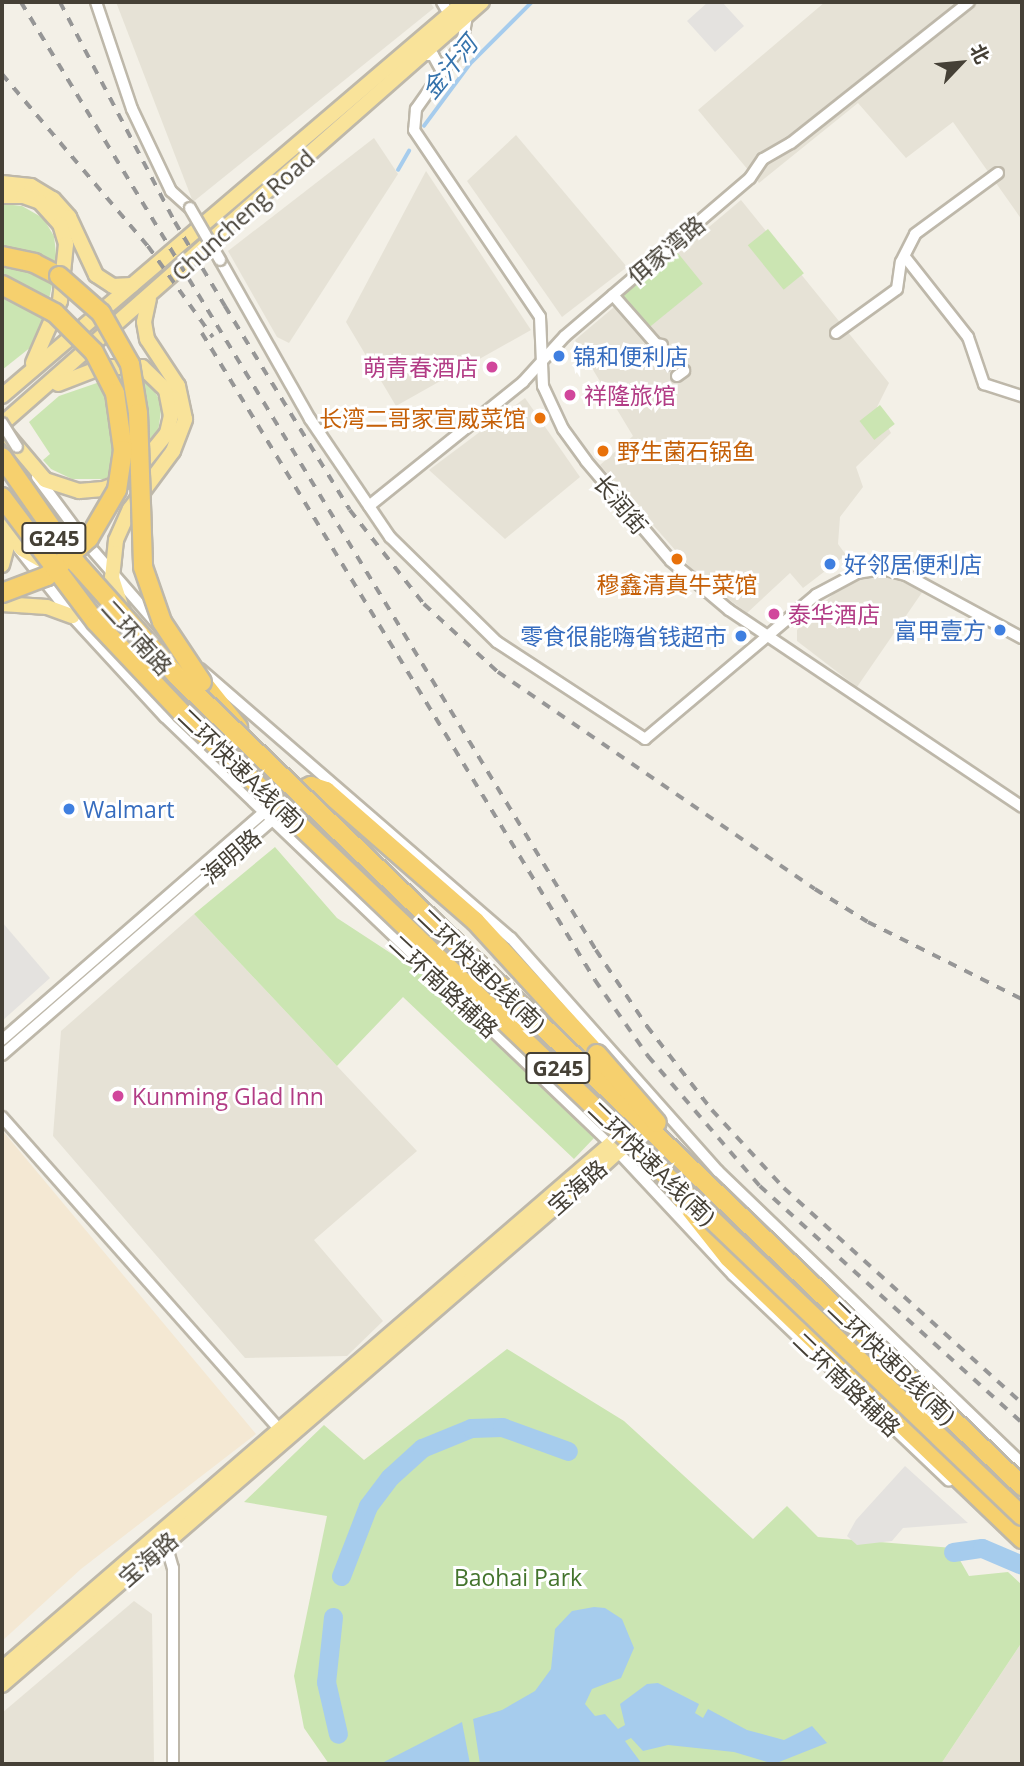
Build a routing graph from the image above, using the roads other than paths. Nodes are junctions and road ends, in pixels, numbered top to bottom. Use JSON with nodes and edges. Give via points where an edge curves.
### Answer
{"nodes":[{"id":1,"x":96,"y":2,"type":"edge"},
{"id":2,"x":482,"y":2,"type":"edge"},
{"id":3,"x":969,"y":2,"type":"edge"},
{"id":4,"x":446,"y":8,"type":"edge"},
{"id":5,"x":465,"y":9,"type":"edge"},
{"id":6,"x":423,"y":55,"type":"junction"},
{"id":7,"x":443,"y":71,"type":"junction"},
{"id":8,"x":998,"y":173,"type":"dead end"},
{"id":9,"x":2,"y":183,"type":"edge"},
{"id":10,"x":2,"y":196,"type":"edge"},
{"id":11,"x":2,"y":256,"type":"edge"},
{"id":12,"x":905,"y":257,"type":"junction"},
{"id":13,"x":2,"y":285,"type":"edge"},
{"id":14,"x":132,"y":285,"type":"junction"},
{"id":15,"x":613,"y":295,"type":"junction"},
{"id":16,"x":149,"y":298,"type":"junction"},
{"id":17,"x":836,"y":333,"type":"dead end"},
{"id":18,"x":658,"y":346,"type":"tunnel mouth"},
{"id":19,"x":540,"y":360,"type":"junction"},
{"id":20,"x":19,"y":381,"type":"junction"},
{"id":21,"x":2,"y":396,"type":"edge"},
{"id":22,"x":1022,"y":396,"type":"edge"},
{"id":23,"x":17,"y":412,"type":"junction"},
{"id":24,"x":2,"y":424,"type":"edge"},
{"id":25,"x":2,"y":431,"type":"edge"},
{"id":26,"x":17,"y":447,"type":"junction"},
{"id":27,"x":2,"y":460,"type":"edge"},
{"id":28,"x":2,"y":491,"type":"edge"},
{"id":29,"x":2,"y":497,"type":"edge"},
{"id":30,"x":369,"y":506,"type":"junction"},
{"id":31,"x":2,"y":526,"type":"edge"},
{"id":32,"x":2,"y":565,"type":"edge"},
{"id":33,"x":112,"y":575,"type":"junction"},
{"id":34,"x":2,"y":593,"type":"edge"},
{"id":35,"x":79,"y":595,"type":"junction"},
{"id":36,"x":2,"y":604,"type":"edge"},
{"id":37,"x":72,"y":615,"type":"junction"},
{"id":38,"x":768,"y":636,"type":"junction"},
{"id":39,"x":1022,"y":638,"type":"edge"},
{"id":40,"x":153,"y":656,"type":"junction"},
{"id":41,"x":319,"y":772,"type":"junction"},
{"id":42,"x":285,"y":795,"type":"junction"},
{"id":43,"x":1022,"y":807,"type":"edge"},
{"id":44,"x":268,"y":816,"type":"junction"},
{"id":45,"x":221,"y":857,"type":"junction"},
{"id":46,"x":2,"y":1040,"type":"edge"},
{"id":47,"x":2,"y":1055,"type":"edge"},
{"id":48,"x":659,"y":1104,"type":"junction"},
{"id":49,"x":2,"y":1116,"type":"edge"},
{"id":50,"x":631,"y":1131,"type":"junction"},
{"id":51,"x":614,"y":1147,"type":"junction"},
{"id":52,"x":743,"y":1220,"type":"junction"},
{"id":53,"x":282,"y":1433,"type":"junction"},
{"id":54,"x":1022,"y":1464,"type":"edge"},
{"id":55,"x":1022,"y":1488,"type":"edge"},
{"id":56,"x":1022,"y":1514,"type":"edge"},
{"id":57,"x":164,"y":1537,"type":"junction"},
{"id":58,"x":1022,"y":1537,"type":"edge"},
{"id":59,"x":1022,"y":1550,"type":"edge"},
{"id":60,"x":2,"y":1669,"type":"edge"},
{"id":61,"x":2,"y":1685,"type":"edge"},
{"id":62,"x":173,"y":1764,"type":"edge"}],
"edges":[{"from":1,"to":30,"type":"street","bridge":true,"via":[[132,109],[171,191],[190,208],[304,409]]},
{"from":2,"to":5,"type":"main road","name":"Chuncheng Road"},
{"from":3,"to":15,"type":"street","name":"佴家湾路","via":[[791,143],[763,159],[750,178]]},
{"from":4,"to":5,"type":"main road","name":"Chuncheng Road"},
{"from":4,"to":14,"type":"main road","name":"Chuncheng Road"},
{"from":5,"to":6,"type":"main road","name":"Chuncheng Road"},
{"from":5,"to":7,"type":"street","name":"长润街","via":[[462,44]]},
{"from":6,"to":7,"type":"street","via":[[433,55]]},
{"from":6,"to":16,"type":"main road","name":"Chuncheng Road"},
{"from":7,"to":19,"type":"street","name":"长润街","via":[[416,109],[414,130],[540,317]]},
{"from":8,"to":12,"type":"street","via":[[962,204],[920,230]]},
{"from":9,"to":14,"type":"main road","via":[[22,183],[47,194],[69,218],[96,275],[113,286]]},
{"from":10,"to":20,"type":"main road","via":[[40,202],[60,224],[66,244],[65,278],[56,313],[40,352]]},
{"from":11,"to":42,"type":"highway","bridge":true,"via":[[34,263],[59,276],[91,302],[118,336],[136,396],[140,542],[150,594],[184,659]]},
{"from":12,"to":17,"type":"street","via":[[897,289]]},
{"from":12,"to":22,"type":"street","via":[[968,337],[984,384]]},
{"from":13,"to":34,"type":"highway","bridge":true,"via":[[55,313],[94,352],[115,393],[123,450],[117,490],[89,538],[47,576]]},
{"from":14,"to":20,"type":"main road","name":"Chuncheng Road"},
{"from":15,"to":18,"type":"street"},
{"from":15,"to":19,"type":"street","name":"佴家湾路"},
{"from":16,"to":23,"type":"main road","name":"Chuncheng Road"},
{"from":16,"to":33,"type":"main road","via":[[144,322],[147,339],[182,394],[185,419],[173,451],[120,528]]},
{"from":19,"to":30,"type":"street","name":"佴家湾路","via":[[523,382]]},
{"from":19,"to":38,"type":"street","name":"长润街","via":[[551,406],[606,488],[671,561]]},
{"from":20,"to":21,"type":"main road","name":"Chuncheng Road"},
{"from":23,"to":24,"type":"main road","name":"Chuncheng Road"},
{"from":23,"to":26,"type":"main road","via":[[73,376],[129,365],[149,371],[161,382],[171,416],[167,433],[143,468],[122,483],[103,489],[79,491],[52,484]]},
{"from":24,"to":26,"type":"street","bridge":true},
{"from":25,"to":26,"type":"main road","bridge":true},
{"from":26,"to":33,"type":"street"},
{"from":27,"to":40,"type":"main road","name":"二环南路","number":"G245","via":[[75,566]]},
{"from":27,"to":42,"type":"highway","name":"二环快速B线(南)","bridge":true,"via":[[113,608]]},
{"from":28,"to":35,"type":"main road","name":"二环南路","number":"G245"},
{"from":29,"to":56,"type":"highway","name":"二环快速A线(南)","bridge":true,"via":[[96,622],[182,713]]},
{"from":30,"to":38,"type":"street","via":[[411,561],[497,642],[645,739]]},
{"from":31,"to":32,"type":"main road","via":[[6,546]]},
{"from":31,"to":35,"type":"main road","via":[[22,549],[56,570]]},
{"from":31,"to":37,"type":"street","name":"二环南路辅路"},
{"from":33,"to":40,"type":"main road","via":[[125,617]]},
{"from":33,"to":41,"type":"street","via":[[195,664]]},
{"from":35,"to":42,"type":"main road","name":"二环南路","number":"G245","via":[[163,689]]},
{"from":36,"to":37,"type":"main road","via":[[47,607]]},
{"from":37,"to":44,"type":"street","name":"二环南路辅路","via":[[165,717]]},
{"from":38,"to":39,"type":"street","via":[[828,587],[857,573],[882,569],[906,575]]},
{"from":38,"to":43,"type":"street","name":"长润街"},
{"from":40,"to":42,"type":"main road","name":"二环南路","number":"G245"},
{"from":41,"to":42,"type":"street","name":"海明路"},
{"from":41,"to":48,"type":"street","via":[[511,938]]},
{"from":42,"to":44,"type":"street","name":"海明路"},
{"from":42,"to":50,"type":"main road","name":"二环南路","number":"G245"},
{"from":42,"to":52,"type":"highway","name":"二环快速B线(南)","bridge":true},
{"from":42,"to":52,"type":"highway","bridge":true,"via":[[311,786],[330,794],[496,943]]},
{"from":44,"to":45,"type":"street","name":"海明路"},
{"from":44,"to":51,"type":"street","name":"二环南路辅路"},
{"from":45,"to":46,"type":"street","name":"海明路"},
{"from":45,"to":47,"type":"street","name":"海明路"},
{"from":48,"to":50,"type":"street"},
{"from":48,"to":54,"type":"street","via":[[741,1195]]},
{"from":49,"to":53,"type":"street"},
{"from":50,"to":51,"type":"main road","name":"宝海路"},
{"from":50,"to":55,"type":"main road","name":"二环南路","number":"G245"},
{"from":50,"to":56,"type":"main road","name":"二环南路","number":"G245"},
{"from":50,"to":58,"type":"highway","via":[[743,1272]]},
{"from":51,"to":53,"type":"main road","name":"宝海路"},
{"from":51,"to":59,"type":"street","name":"二环南路辅路","via":[[733,1275]]},
{"from":52,"to":55,"type":"highway","name":"二环快速B线(南)","bridge":true},
{"from":53,"to":57,"type":"main road","name":"宝海路"},
{"from":57,"to":60,"type":"main road","name":"宝海路"},
{"from":57,"to":61,"type":"main road","name":"宝海路"},
{"from":57,"to":62,"type":"street","via":[[173,1568]]}]}
